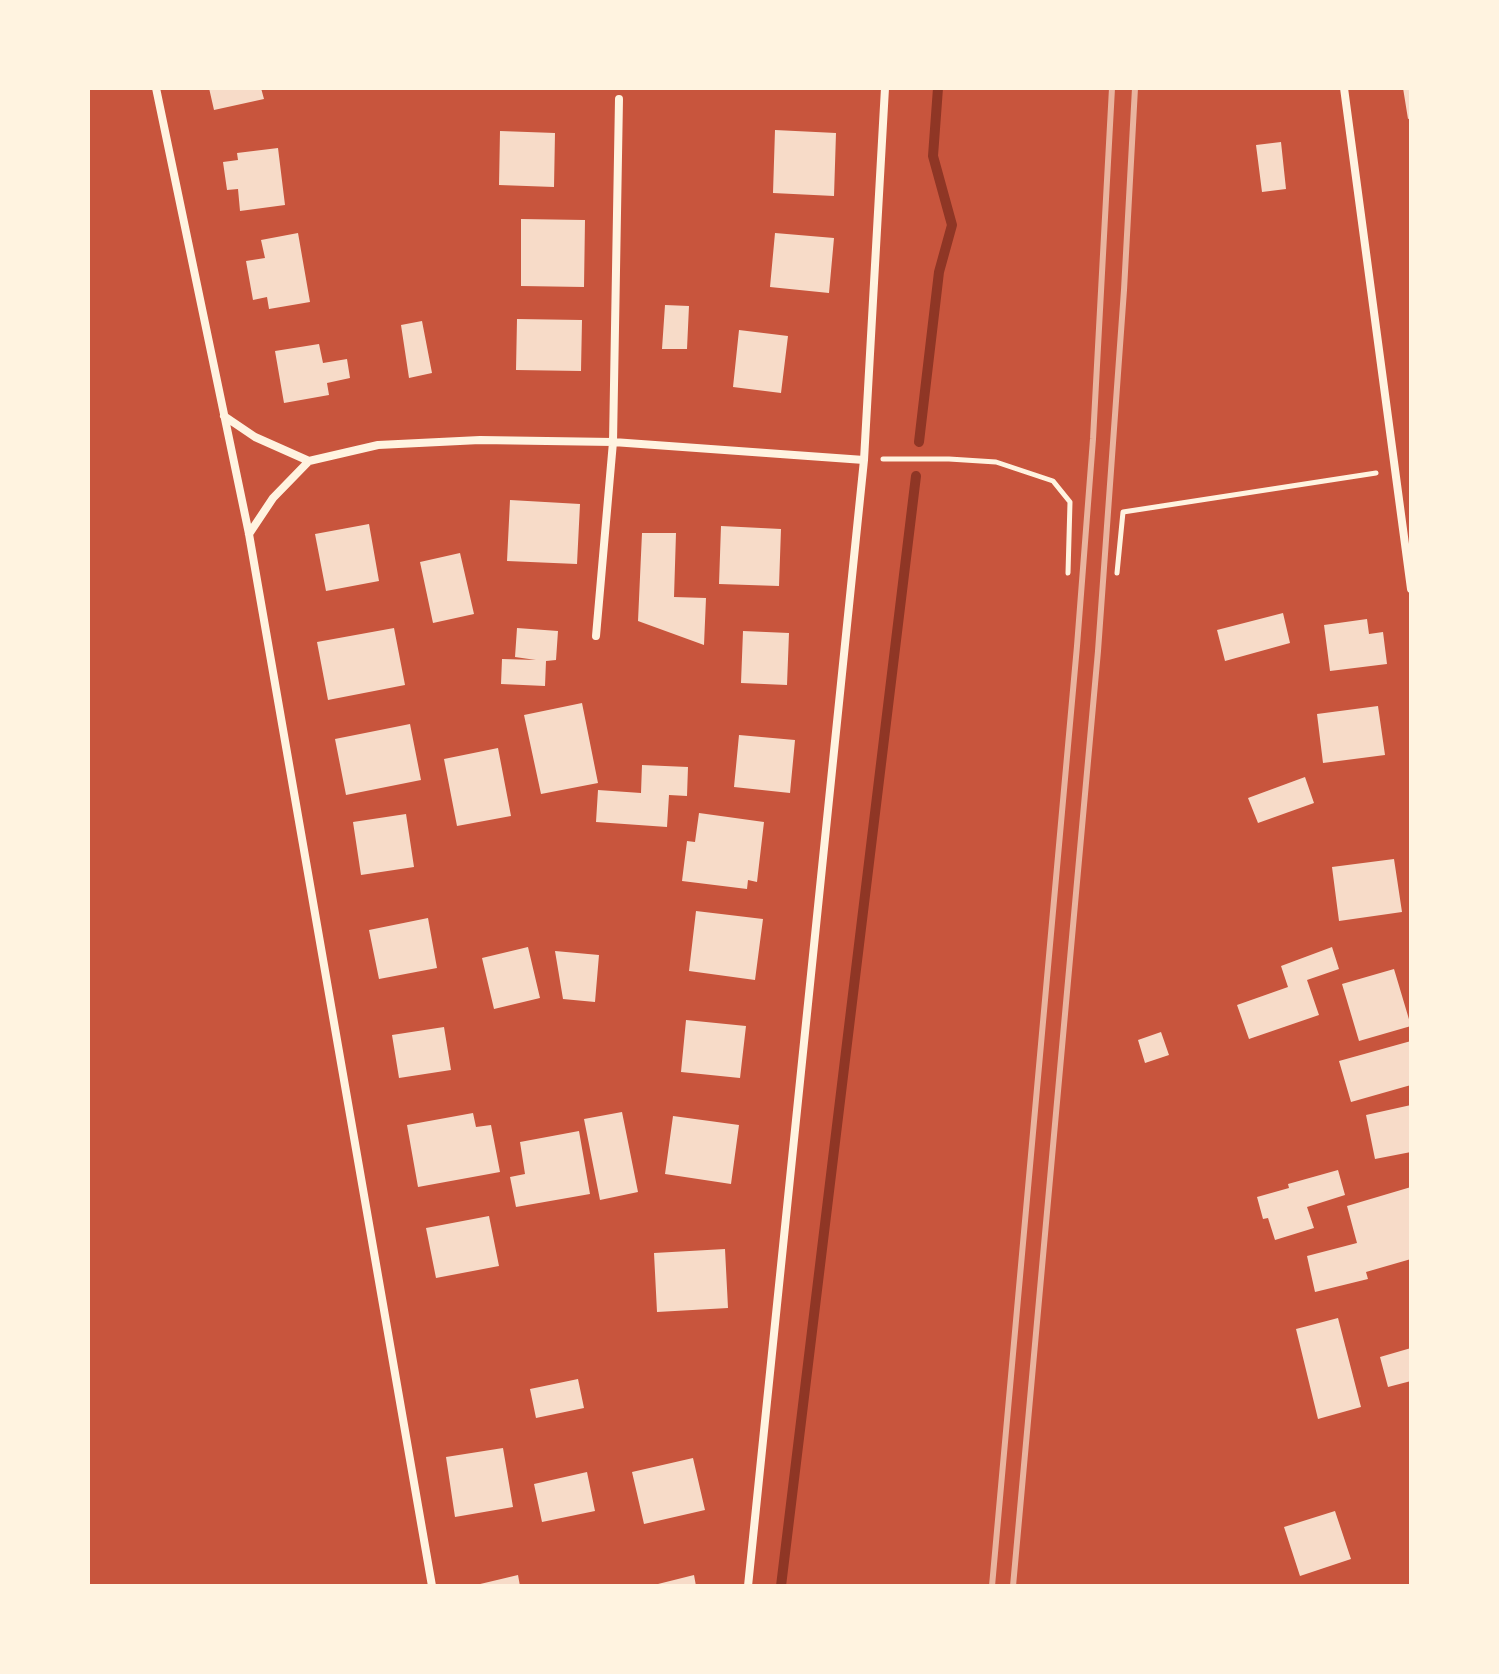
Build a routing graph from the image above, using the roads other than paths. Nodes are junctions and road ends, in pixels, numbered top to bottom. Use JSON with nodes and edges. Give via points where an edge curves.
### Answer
{"nodes":[{"id":1,"x":156,"y":88,"type":"edge"},
{"id":2,"x":885,"y":88,"type":"edge"},
{"id":3,"x":1344,"y":88,"type":"edge"},
{"id":4,"x":619,"y":99,"type":"dead end"},
{"id":5,"x":224,"y":416,"type":"junction"},
{"id":6,"x":613,"y":442,"type":"junction"},
{"id":7,"x":864,"y":460,"type":"junction"},
{"id":8,"x":309,"y":461,"type":"junction"},
{"id":9,"x":1407,"y":515,"type":"edge"},
{"id":10,"x":249,"y":534,"type":"junction"},
{"id":11,"x":1411,"y":589,"type":"edge"},
{"id":12,"x":596,"y":636,"type":"dead end"},
{"id":13,"x":432,"y":1586,"type":"edge"},
{"id":14,"x":748,"y":1586,"type":"edge"}],
"edges":[{"from":1,"to":5,"type":"street"},
{"from":2,"to":7,"type":"street"},
{"from":3,"to":9,"type":"street"},
{"from":4,"to":6,"type":"street"},
{"from":5,"to":8,"type":"street","via":[[255,437]]},
{"from":5,"to":10,"type":"street"},
{"from":6,"to":7,"type":"street"},
{"from":6,"to":8,"type":"street","via":[[378,445]]},
{"from":6,"to":12,"type":"street"},
{"from":7,"to":14,"type":"street"},
{"from":8,"to":10,"type":"street","via":[[273,498]]},
{"from":9,"to":11,"type":"street"},
{"from":10,"to":13,"type":"street"}]}
